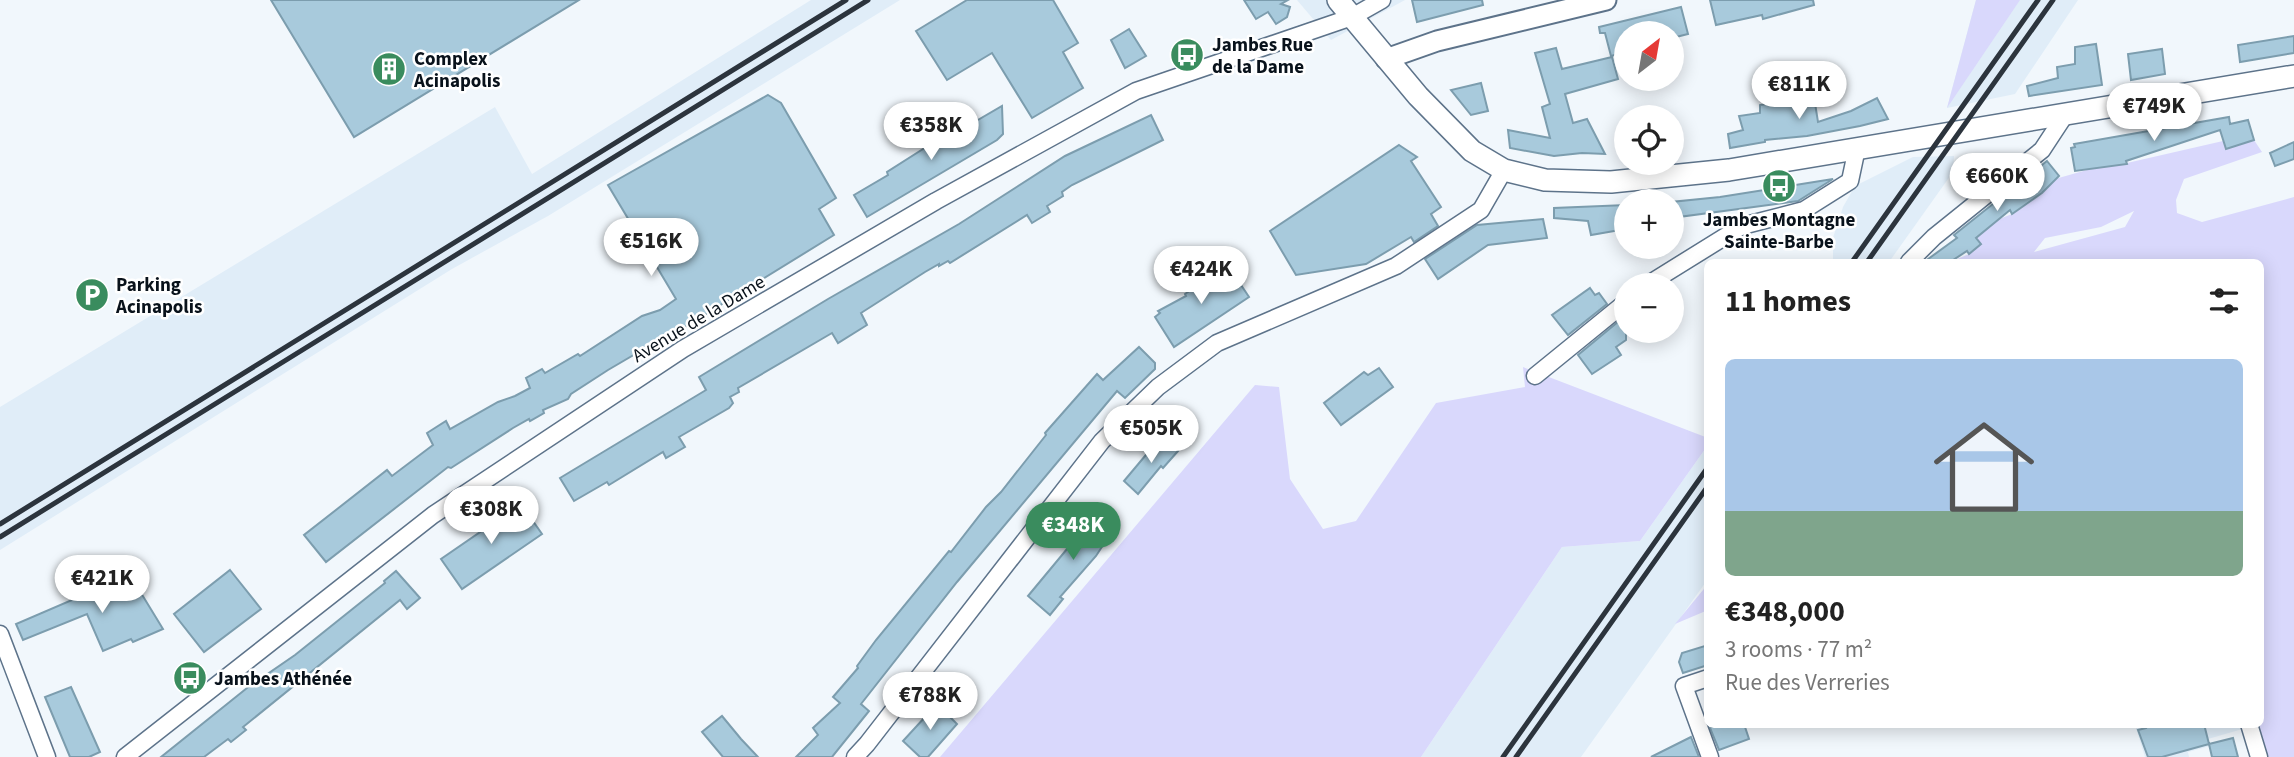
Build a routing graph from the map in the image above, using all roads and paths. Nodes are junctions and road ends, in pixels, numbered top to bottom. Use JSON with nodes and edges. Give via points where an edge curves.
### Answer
{"nodes":[{"id":1,"x":1338,"y":0,"type":"edge"},
{"id":2,"x":1382,"y":0,"type":"edge"},
{"id":3,"x":1606,"y":0,"type":"edge"},
{"id":4,"x":1352,"y":17,"type":"junction"},
{"id":5,"x":1386,"y":58,"type":"junction"},
{"id":6,"x":2294,"y":76,"type":"edge"},
{"id":7,"x":2065,"y":115,"type":"junction"},
{"id":8,"x":1857,"y":148,"type":"junction"},
{"id":9,"x":1504,"y":170,"type":"junction"},
{"id":10,"x":1912,"y":259,"type":"edge"},
{"id":11,"x":1666,"y":273,"type":"edge"},
{"id":12,"x":1614,"y":312,"type":"edge"},
{"id":13,"x":1535,"y":376,"type":"dead end"},
{"id":14,"x":0,"y":634,"type":"edge"},
{"id":15,"x":1704,"y":679,"type":"edge"},
{"id":16,"x":2250,"y":728,"type":"edge"},
{"id":17,"x":47,"y":757,"type":"edge"},
{"id":18,"x":125,"y":757,"type":"edge"},
{"id":19,"x":855,"y":757,"type":"edge"},
{"id":20,"x":1710,"y":757,"type":"edge"},
{"id":21,"x":2259,"y":757,"type":"edge"}],
"edges":[{"from":1,"to":4,"type":"main road"},
{"from":2,"to":4,"type":"street","name":"Avenue de la Dame"},
{"from":3,"to":5,"type":"street"},
{"from":4,"to":5,"type":"main road"},
{"from":4,"to":18,"type":"street","name":"Avenue de la Dame","via":[[1136,91],[683,349],[433,515]]},
{"from":5,"to":9,"type":"main road","via":[[1472,151]]},
{"from":6,"to":7,"type":"main road"},
{"from":7,"to":8,"type":"main road"},
{"from":7,"to":10,"type":"street","via":[[2042,150]]},
{"from":8,"to":9,"type":"main road","via":[[1729,170],[1611,182],[1545,180]]},
{"from":8,"to":11,"type":"street","via":[[1850,181],[1804,210],[1742,226]]},
{"from":9,"to":19,"type":"street","via":[[1481,210],[1395,266],[1217,343],[1158,387],[1102,441]]},
{"from":12,"to":13,"type":"street"},
{"from":14,"to":17,"type":"street"},
{"from":15,"to":20,"type":"street","via":[[1684,686]]},
{"from":16,"to":21,"type":"street"}]}
